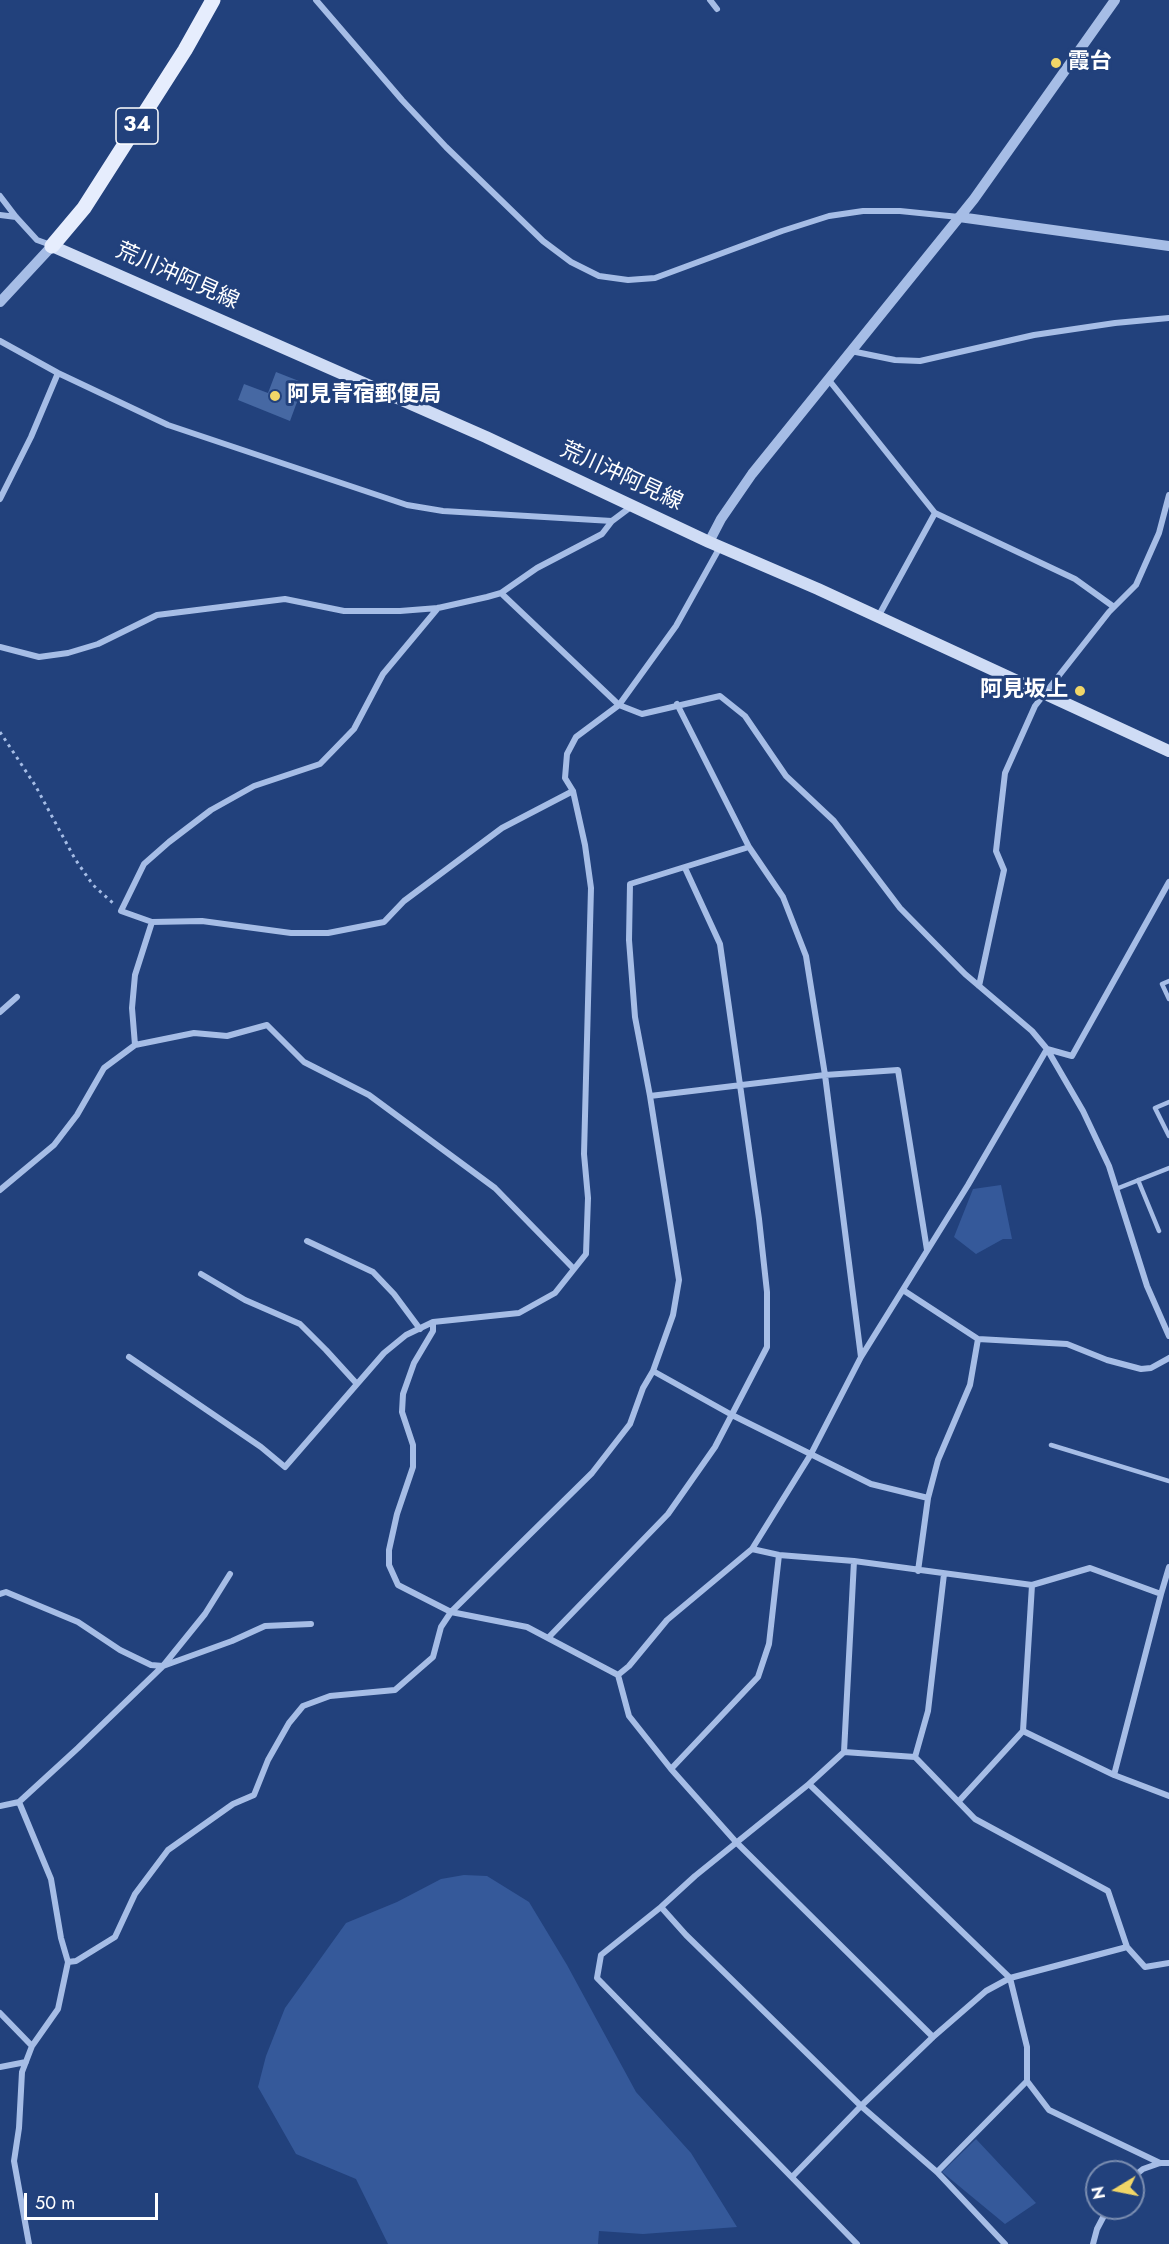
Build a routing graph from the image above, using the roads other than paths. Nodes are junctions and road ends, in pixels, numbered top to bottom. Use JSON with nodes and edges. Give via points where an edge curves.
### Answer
{"nodes":[{"id":1,"x":213,"y":0,"type":"edge"},
{"id":2,"x":315,"y":0,"type":"edge"},
{"id":3,"x":710,"y":0,"type":"edge"},
{"id":4,"x":1115,"y":0,"type":"edge"},
{"id":5,"x":717,"y":9,"type":"dead end"},
{"id":6,"x":0,"y":195,"type":"edge"},
{"id":7,"x":0,"y":215,"type":"edge"},
{"id":8,"x":959,"y":217,"type":"junction"},
{"id":9,"x":16,"y":218,"type":"junction"},
{"id":10,"x":52,"y":246,"type":"junction"},
{"id":11,"x":1169,"y":246,"type":"edge"},
{"id":12,"x":0,"y":302,"type":"edge"},
{"id":13,"x":1169,"y":318,"type":"edge"},
{"id":14,"x":0,"y":341,"type":"edge"},
{"id":15,"x":850,"y":351,"type":"junction"},
{"id":16,"x":58,"y":373,"type":"junction"},
{"id":17,"x":828,"y":379,"type":"junction"},
{"id":18,"x":1169,"y":495,"type":"edge"},
{"id":19,"x":0,"y":500,"type":"edge"},
{"id":20,"x":632,"y":506,"type":"junction"},
{"id":21,"x":935,"y":513,"type":"junction"},
{"id":22,"x":612,"y":521,"type":"junction"},
{"id":23,"x":714,"y":544,"type":"junction"},
{"id":24,"x":501,"y":594,"type":"junction"},
{"id":25,"x":1114,"y":607,"type":"junction"},
{"id":26,"x":438,"y":608,"type":"junction"},
{"id":27,"x":878,"y":618,"type":"junction"},
{"id":28,"x":0,"y":647,"type":"edge"},
{"id":29,"x":1046,"y":694,"type":"junction"},
{"id":30,"x":677,"y":704,"type":"junction"},
{"id":31,"x":619,"y":705,"type":"junction"},
{"id":32,"x":1169,"y":752,"type":"edge"},
{"id":33,"x":573,"y":791,"type":"junction"},
{"id":34,"x":749,"y":847,"type":"junction"},
{"id":35,"x":685,"y":868,"type":"junction"},
{"id":36,"x":1168,"y":886,"type":"edge"},
{"id":37,"x":152,"y":922,"type":"junction"},
{"id":38,"x":1169,"y":981,"type":"edge"},
{"id":39,"x":979,"y":986,"type":"junction"},
{"id":40,"x":17,"y":997,"type":"dead end"},
{"id":41,"x":1169,"y":999,"type":"edge"},
{"id":42,"x":0,"y":1012,"type":"edge"},
{"id":43,"x":135,"y":1045,"type":"junction"},
{"id":44,"x":1047,"y":1049,"type":"junction"},
{"id":45,"x":825,"y":1076,"type":"junction"},
{"id":46,"x":741,"y":1085,"type":"junction"},
{"id":47,"x":650,"y":1096,"type":"junction"},
{"id":48,"x":1169,"y":1102,"type":"edge"},
{"id":49,"x":1169,"y":1136,"type":"edge"},
{"id":50,"x":1169,"y":1168,"type":"edge"},
{"id":51,"x":1138,"y":1180,"type":"junction"},
{"id":52,"x":1116,"y":1189,"type":"junction"},
{"id":53,"x":0,"y":1190,"type":"edge"},
{"id":54,"x":1159,"y":1230,"type":"dead end"},
{"id":55,"x":307,"y":1241,"type":"dead end"},
{"id":56,"x":927,"y":1251,"type":"junction"},
{"id":57,"x":574,"y":1269,"type":"junction"},
{"id":58,"x":201,"y":1274,"type":"dead end"},
{"id":59,"x":903,"y":1290,"type":"junction"},
{"id":60,"x":433,"y":1322,"type":"junction"},
{"id":61,"x":420,"y":1329,"type":"junction"},
{"id":62,"x":1169,"y":1334,"type":"edge"},
{"id":63,"x":978,"y":1339,"type":"junction"},
{"id":64,"x":129,"y":1357,"type":"dead end"},
{"id":65,"x":861,"y":1357,"type":"junction"},
{"id":66,"x":1169,"y":1358,"type":"edge"},
{"id":67,"x":653,"y":1371,"type":"junction"},
{"id":68,"x":357,"y":1384,"type":"junction"},
{"id":69,"x":732,"y":1415,"type":"junction"},
{"id":70,"x":1051,"y":1445,"type":"dead end"},
{"id":71,"x":811,"y":1454,"type":"junction"},
{"id":72,"x":1169,"y":1481,"type":"edge"},
{"id":73,"x":928,"y":1498,"type":"junction"},
{"id":74,"x":752,"y":1549,"type":"junction"},
{"id":75,"x":779,"y":1555,"type":"junction"},
{"id":76,"x":854,"y":1561,"type":"junction"},
{"id":77,"x":1169,"y":1567,"type":"edge"},
{"id":78,"x":918,"y":1571,"type":"junction"},
{"id":79,"x":230,"y":1574,"type":"dead end"},
{"id":80,"x":944,"y":1574,"type":"junction"},
{"id":81,"x":1032,"y":1585,"type":"junction"},
{"id":82,"x":0,"y":1594,"type":"edge"},
{"id":83,"x":1161,"y":1594,"type":"junction"},
{"id":84,"x":451,"y":1612,"type":"junction"},
{"id":85,"x":311,"y":1624,"type":"dead end"},
{"id":86,"x":548,"y":1638,"type":"junction"},
{"id":87,"x":163,"y":1666,"type":"junction"},
{"id":88,"x":618,"y":1675,"type":"junction"},
{"id":89,"x":1023,"y":1731,"type":"junction"},
{"id":90,"x":844,"y":1752,"type":"junction"},
{"id":91,"x":915,"y":1757,"type":"junction"},
{"id":92,"x":671,"y":1769,"type":"junction"},
{"id":93,"x":1114,"y":1775,"type":"junction"},
{"id":94,"x":809,"y":1784,"type":"junction"},
{"id":95,"x":1169,"y":1796,"type":"edge"},
{"id":96,"x":959,"y":1801,"type":"junction"},
{"id":97,"x":19,"y":1802,"type":"junction"},
{"id":98,"x":0,"y":1806,"type":"edge"},
{"id":99,"x":736,"y":1842,"type":"junction"},
{"id":100,"x":661,"y":1907,"type":"junction"},
{"id":101,"x":1127,"y":1947,"type":"junction"},
{"id":102,"x":69,"y":1962,"type":"junction"},
{"id":103,"x":1169,"y":1963,"type":"edge"},
{"id":104,"x":1010,"y":1978,"type":"junction"},
{"id":105,"x":0,"y":2013,"type":"edge"},
{"id":106,"x":933,"y":2037,"type":"junction"},
{"id":107,"x":32,"y":2046,"type":"junction"},
{"id":108,"x":26,"y":2062,"type":"junction"},
{"id":109,"x":0,"y":2067,"type":"edge"},
{"id":110,"x":1027,"y":2081,"type":"junction"},
{"id":111,"x":861,"y":2106,"type":"junction"},
{"id":112,"x":1160,"y":2163,"type":"junction"},
{"id":113,"x":1169,"y":2163,"type":"edge"},
{"id":114,"x":1145,"y":2168,"type":"edge"},
{"id":115,"x":937,"y":2172,"type":"junction"},
{"id":116,"x":792,"y":2177,"type":"junction"},
{"id":117,"x":1102,"y":2220,"type":"edge"},
{"id":118,"x":28,"y":2244,"type":"edge"},
{"id":119,"x":856,"y":2244,"type":"edge"},
{"id":120,"x":1005,"y":2244,"type":"edge"},
{"id":121,"x":1093,"y":2244,"type":"edge"}],
"edges":[{"from":1,"to":10,"type":"main road","number":"34","via":[[84,208]]},
{"from":2,"to":8,"type":"street","via":[[402,100],[535,233],[571,262],[599,276],[655,278],[829,216],[900,211]]},
{"from":3,"to":5,"type":"street"},
{"from":4,"to":8,"type":"street"},
{"from":6,"to":9,"type":"street"},
{"from":7,"to":9,"type":"street"},
{"from":8,"to":11,"type":"street"},
{"from":8,"to":15,"type":"street"},
{"from":9,"to":10,"type":"street","via":[[37,240]]},
{"from":10,"to":12,"type":"street"},
{"from":10,"to":20,"type":"main road","name":"荒川沖阿見線","via":[[486,437]]},
{"from":13,"to":15,"type":"street","via":[[1034,335],[920,361]]},
{"from":14,"to":16,"type":"street"},
{"from":15,"to":17,"type":"street"},
{"from":16,"to":19,"type":"street"},
{"from":16,"to":22,"type":"street","via":[[168,424],[407,505],[466,513]]},
{"from":17,"to":21,"type":"street"},
{"from":17,"to":23,"type":"street","via":[[752,474],[721,519]]},
{"from":18,"to":25,"type":"street","via":[[1159,533],[1136,585]]},
{"from":20,"to":22,"type":"street"},
{"from":20,"to":23,"type":"main road","name":"荒川沖阿見線"},
{"from":21,"to":25,"type":"street","via":[[1074,579]]},
{"from":21,"to":27,"type":"street"},
{"from":22,"to":24,"type":"street","via":[[602,534],[537,568]]},
{"from":23,"to":27,"type":"main road","name":"荒川沖阿見線"},
{"from":23,"to":31,"type":"street","via":[[675,626]]},
{"from":24,"to":26,"type":"street"},
{"from":24,"to":31,"type":"street"},
{"from":25,"to":29,"type":"street"},
{"from":26,"to":28,"type":"street","via":[[344,611],[285,599],[158,615],[98,644],[68,653],[39,657]]},
{"from":26,"to":37,"type":"street","via":[[383,674],[354,729],[320,764],[254,786],[202,817],[144,864],[121,911]]},
{"from":27,"to":29,"type":"main road","name":"荒川沖阿見線"},
{"from":29,"to":32,"type":"main road","name":"荒川沖阿見線"},
{"from":29,"to":39,"type":"street","via":[[1035,706],[1005,773],[996,851],[1004,870]]},
{"from":30,"to":31,"type":"street","via":[[642,714]]},
{"from":30,"to":34,"type":"street"},
{"from":30,"to":39,"type":"street","via":[[720,696],[745,716],[786,776],[834,821],[900,908]]},
{"from":31,"to":33,"type":"street","via":[[576,737],[567,754],[565,778]]},
{"from":33,"to":37,"type":"street","via":[[502,828],[404,901],[384,922],[328,933],[291,933],[202,921]]},
{"from":33,"to":57,"type":"street","via":[[591,888],[584,1154],[588,1198],[586,1254]]},
{"from":34,"to":35,"type":"street"},
{"from":34,"to":45,"type":"street","via":[[783,897],[806,956]]},
{"from":35,"to":46,"type":"street","via":[[720,944]]},
{"from":35,"to":47,"type":"street","via":[[630,884],[629,940],[635,1017]]},
{"from":36,"to":44,"type":"street","via":[[1072,1056]]},
{"from":37,"to":43,"type":"street","via":[[135,975]]},
{"from":38,"to":41,"type":"lane","via":[[1162,984]]},
{"from":39,"to":44,"type":"street","via":[[1032,1031]]},
{"from":40,"to":42,"type":"street"},
{"from":43,"to":53,"type":"street","via":[[104,1068],[54,1145]]},
{"from":43,"to":57,"type":"street","via":[[194,1033],[227,1036],[267,1025],[304,1062],[369,1095],[495,1188]]},
{"from":44,"to":52,"type":"street","via":[[1083,1111]]},
{"from":44,"to":56,"type":"street"},
{"from":45,"to":46,"type":"street"},
{"from":45,"to":56,"type":"street","via":[[898,1070]]},
{"from":45,"to":65,"type":"street"},
{"from":46,"to":47,"type":"street"},
{"from":46,"to":69,"type":"street","via":[[767,1292],[767,1347]]},
{"from":47,"to":67,"type":"street","via":[[679,1280],[673,1315]]},
{"from":48,"to":49,"type":"lane","via":[[1155,1108]]},
{"from":50,"to":51,"type":"lane"},
{"from":51,"to":52,"type":"lane"},
{"from":51,"to":54,"type":"lane"},
{"from":52,"to":62,"type":"street","via":[[1147,1286]]},
{"from":55,"to":61,"type":"street","via":[[373,1272]]},
{"from":56,"to":59,"type":"street"},
{"from":57,"to":60,"type":"street","via":[[555,1293],[519,1313]]},
{"from":58,"to":68,"type":"street","via":[[245,1300],[300,1324]]},
{"from":59,"to":63,"type":"street"},
{"from":59,"to":65,"type":"street"},
{"from":60,"to":61,"type":"street"},
{"from":60,"to":84,"type":"street","via":[[433,1331],[414,1363],[403,1394],[402,1412],[413,1445],[413,1467],[397,1514],[389,1565],[398,1585]]},
{"from":61,"to":68,"type":"street","via":[[384,1353]]},
{"from":63,"to":66,"type":"street","via":[[1067,1344],[1141,1369]]},
{"from":63,"to":73,"type":"street","via":[[970,1385],[938,1460]]},
{"from":64,"to":68,"type":"street","via":[[285,1467]]},
{"from":65,"to":71,"type":"street"},
{"from":67,"to":69,"type":"street"},
{"from":67,"to":84,"type":"street","via":[[630,1424],[592,1473]]},
{"from":69,"to":71,"type":"street"},
{"from":69,"to":86,"type":"street","via":[[715,1447],[668,1514]]},
{"from":70,"to":72,"type":"lane"},
{"from":71,"to":73,"type":"street","via":[[871,1484]]},
{"from":71,"to":74,"type":"street"},
{"from":73,"to":78,"type":"street"},
{"from":74,"to":75,"type":"street"},
{"from":74,"to":88,"type":"street","via":[[667,1620]]},
{"from":75,"to":76,"type":"street"},
{"from":75,"to":92,"type":"street","via":[[769,1644],[759,1677]]},
{"from":76,"to":78,"type":"street"},
{"from":76,"to":90,"type":"street"},
{"from":77,"to":83,"type":"street"},
{"from":78,"to":80,"type":"street"},
{"from":79,"to":87,"type":"street","via":[[205,1614]]},
{"from":80,"to":81,"type":"street"},
{"from":80,"to":91,"type":"street","via":[[928,1711]]},
{"from":81,"to":83,"type":"street","via":[[1089,1568]]},
{"from":81,"to":89,"type":"street"},
{"from":82,"to":87,"type":"street","via":[[6,1592],[33,1602],[78,1622],[120,1650],[151,1665]]},
{"from":83,"to":93,"type":"street"},
{"from":84,"to":86,"type":"street","via":[[527,1627]]},
{"from":84,"to":102,"type":"street","via":[[441,1627],[433,1657],[395,1690],[330,1696],[303,1706],[268,1760],[254,1795],[233,1804],[168,1850],[135,1894],[115,1937]]},
{"from":85,"to":87,"type":"street","via":[[265,1626]]},
{"from":86,"to":88,"type":"street"},
{"from":87,"to":97,"type":"street"},
{"from":88,"to":92,"type":"street","via":[[628,1716]]},
{"from":89,"to":93,"type":"street"},
{"from":89,"to":96,"type":"street"},
{"from":90,"to":91,"type":"street"},
{"from":90,"to":94,"type":"street"},
{"from":91,"to":96,"type":"street"},
{"from":92,"to":99,"type":"street"},
{"from":93,"to":95,"type":"street"},
{"from":94,"to":99,"type":"street"},
{"from":94,"to":104,"type":"street"},
{"from":96,"to":101,"type":"street","via":[[975,1819],[1108,1891]]},
{"from":97,"to":98,"type":"street"},
{"from":97,"to":102,"type":"street","via":[[51,1878]]},
{"from":99,"to":100,"type":"street"},
{"from":99,"to":106,"type":"street"},
{"from":100,"to":111,"type":"street"},
{"from":100,"to":116,"type":"street","via":[[601,1954],[597,1978]]},
{"from":101,"to":103,"type":"street","via":[[1145,1967]]},
{"from":101,"to":104,"type":"street"},
{"from":102,"to":107,"type":"street","via":[[58,2009]]},
{"from":104,"to":106,"type":"street","via":[[986,1991]]},
{"from":104,"to":110,"type":"street","via":[[1028,2047]]},
{"from":105,"to":107,"type":"street"},
{"from":106,"to":111,"type":"street"},
{"from":107,"to":108,"type":"street"},
{"from":108,"to":109,"type":"street"},
{"from":108,"to":118,"type":"street","via":[[14,2161]]},
{"from":110,"to":112,"type":"street","via":[[1049,2110]]},
{"from":110,"to":115,"type":"street"},
{"from":111,"to":115,"type":"street"},
{"from":111,"to":116,"type":"street"},
{"from":112,"to":113,"type":"street"},
{"from":112,"to":114,"type":"street"},
{"from":115,"to":120,"type":"street"},
{"from":116,"to":119,"type":"street"},
{"from":117,"to":121,"type":"street"}]}
